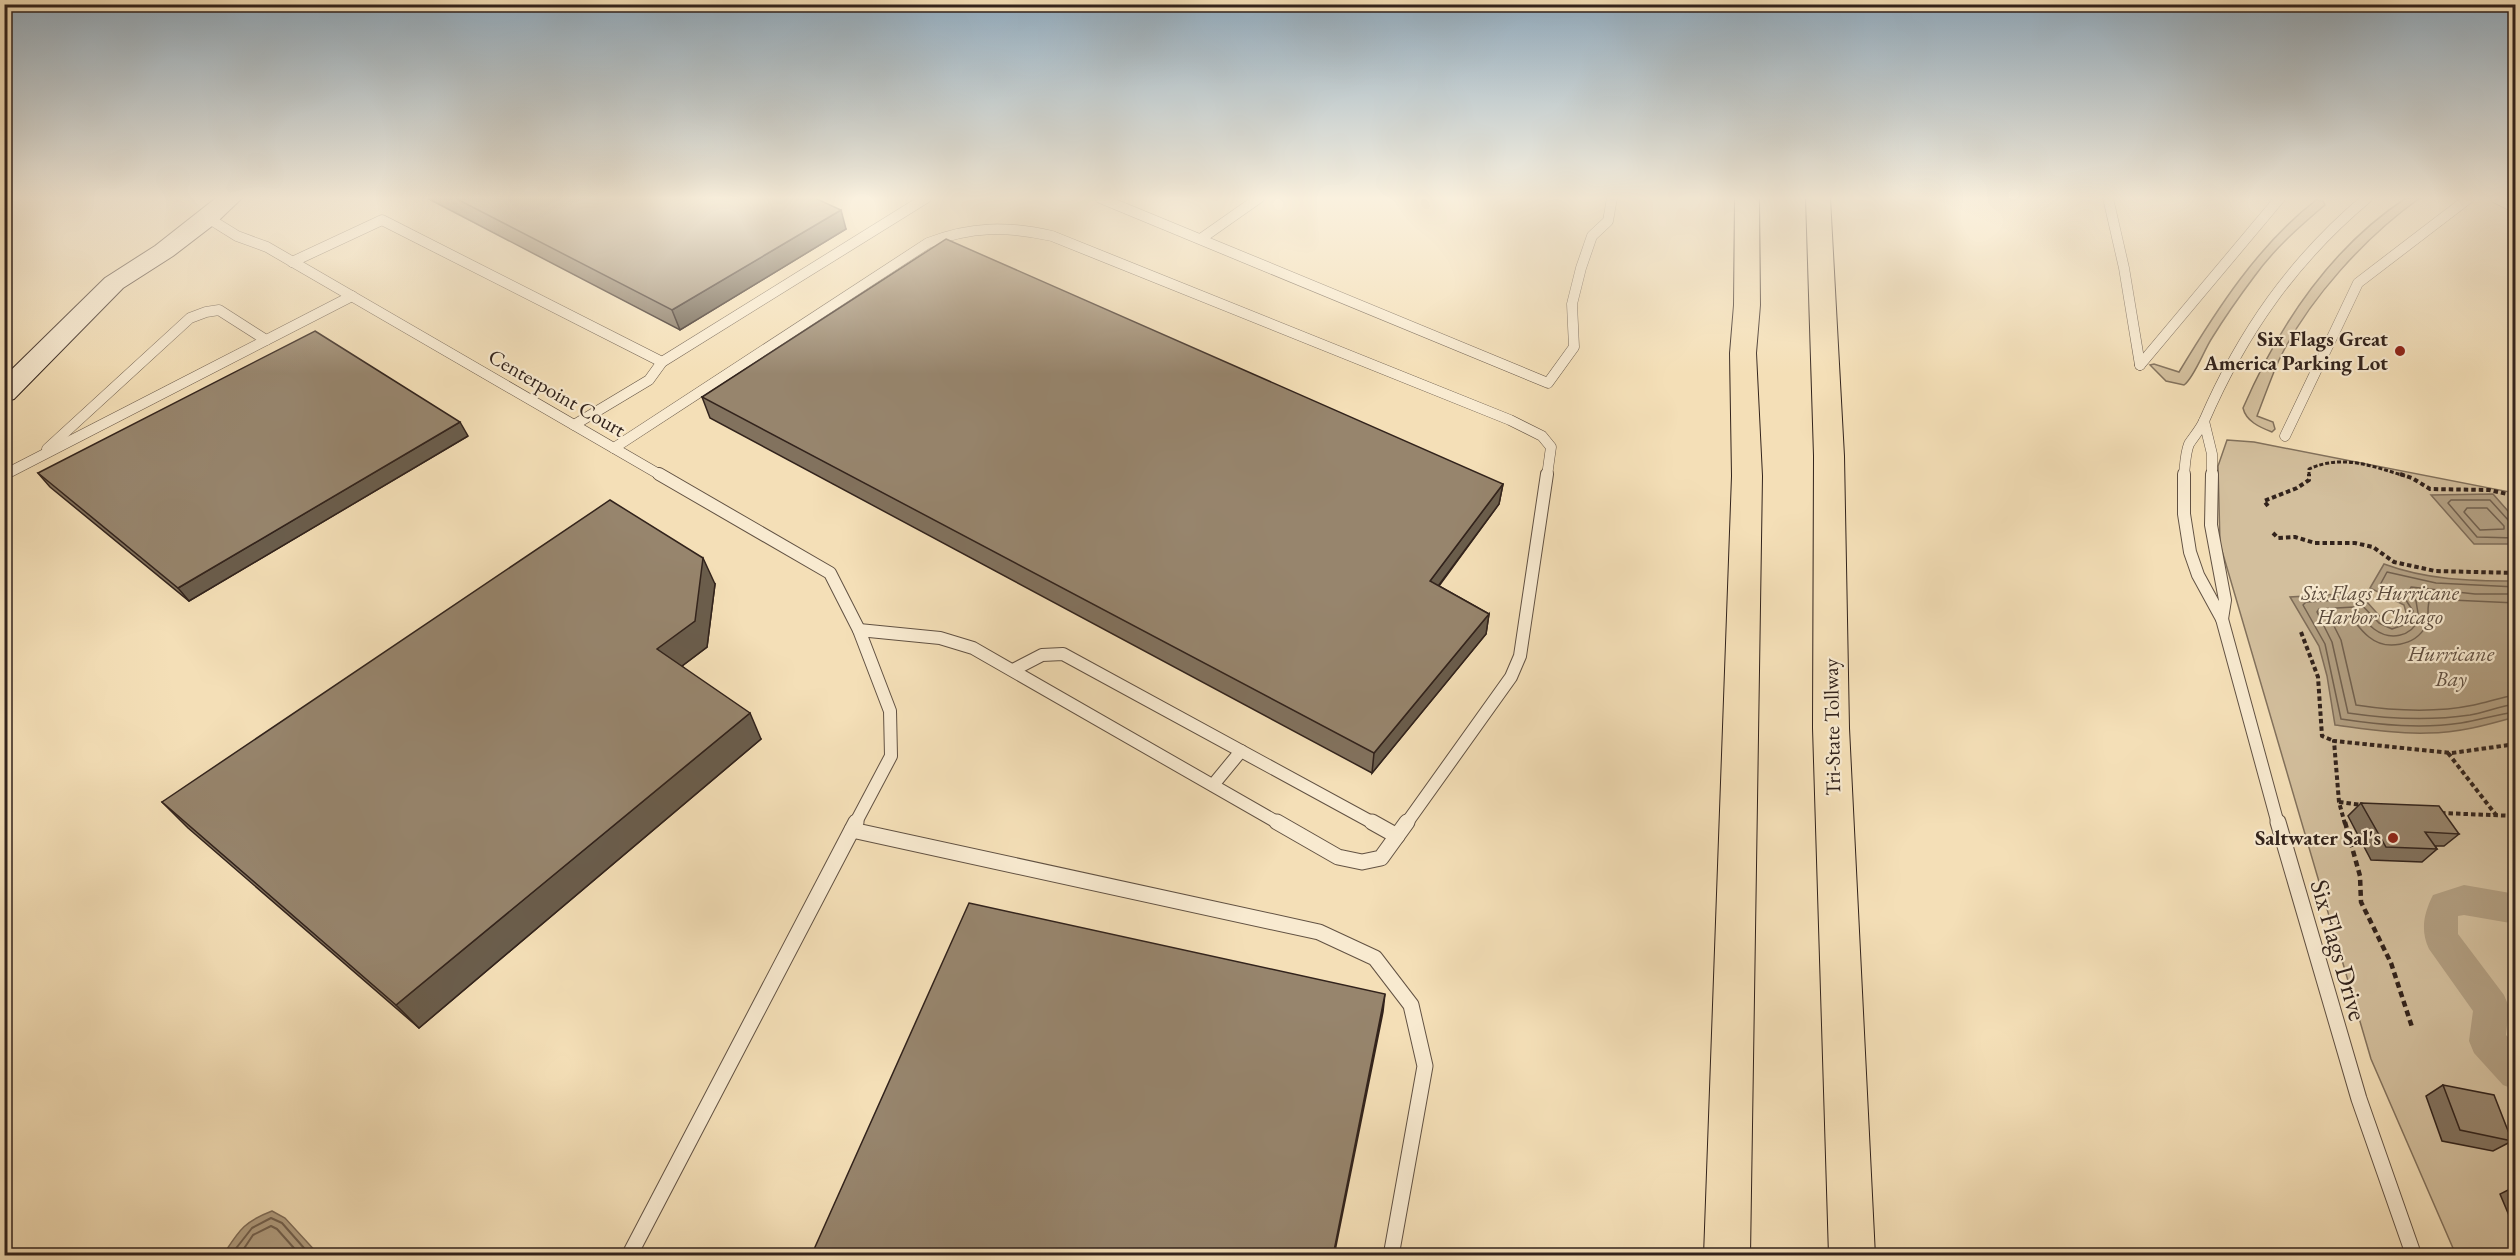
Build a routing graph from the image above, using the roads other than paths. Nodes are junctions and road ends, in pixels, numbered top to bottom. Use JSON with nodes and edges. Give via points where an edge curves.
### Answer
{"nodes":[{"id":1,"x":152,"y":257,"type":"edge"},
{"id":2,"x":283,"y":257,"type":"edge"},
{"id":3,"x":303,"y":257,"type":"edge"},
{"id":4,"x":456,"y":257,"type":"edge"},
{"id":5,"x":831,"y":257,"type":"edge"},
{"id":6,"x":907,"y":257,"type":"edge"},
{"id":7,"x":1104,"y":257,"type":"edge"},
{"id":8,"x":1247,"y":257,"type":"edge"},
{"id":9,"x":1585,"y":257,"type":"edge"},
{"id":10,"x":1747,"y":257,"type":"edge"},
{"id":11,"x":1821,"y":257,"type":"edge"},
{"id":12,"x":2121,"y":257,"type":"edge"},
{"id":13,"x":2231,"y":257,"type":"edge"},
{"id":14,"x":2304,"y":257,"type":"edge"},
{"id":15,"x":2392,"y":257,"type":"edge"},
{"id":16,"x":292,"y":262,"type":"junction"},
{"id":17,"x":352,"y":296,"type":"junction"},
{"id":18,"x":266,"y":340,"type":"junction"},
{"id":19,"x":662,"y":362,"type":"junction"},
{"id":20,"x":4,"y":393,"type":"edge"},
{"id":21,"x":2204,"y":422,"type":"junction"},
{"id":22,"x":574,"y":425,"type":"junction"},
{"id":23,"x":2285,"y":436,"type":"dead end"},
{"id":24,"x":614,"y":448,"type":"junction"},
{"id":25,"x":35,"y":459,"type":"junction"},
{"id":26,"x":4,"y":475,"type":"edge"},
{"id":27,"x":2222,"y":619,"type":"junction"},
{"id":28,"x":859,"y":630,"type":"junction"},
{"id":29,"x":1013,"y":670,"type":"junction"},
{"id":30,"x":1241,"y":751,"type":"junction"},
{"id":31,"x":1213,"y":785,"type":"junction"},
{"id":32,"x":852,"y":830,"type":"junction"},
{"id":33,"x":1396,"y":836,"type":"junction"},
{"id":34,"x":629,"y":1256,"type":"edge"},
{"id":35,"x":1391,"y":1256,"type":"edge"},
{"id":36,"x":1727,"y":1256,"type":"edge"},
{"id":37,"x":1852,"y":1256,"type":"edge"},
{"id":38,"x":2414,"y":1256,"type":"edge"}],
"edges":[{"from":1,"to":20,"type":"street","via":[[114,283]]},
{"from":2,"to":16,"type":"lane","name":"Centerpoint Court"},
{"from":3,"to":16,"type":"lane"},
{"from":4,"to":19,"type":"lane"},
{"from":5,"to":19,"type":"lane"},
{"from":6,"to":24,"type":"lane"},
{"from":7,"to":33,"type":"lane","via":[[1510,420],[1542,436],[1551,447],[1520,656],[1511,677]]},
{"from":8,"to":9,"type":"lane","via":[[1548,383],[1574,347],[1572,304]]},
{"from":10,"to":36,"type":"highway","via":[[1743,353],[1747,476]]},
{"from":11,"to":37,"type":"highway","name":"Tri-State Tollway","via":[[1829,456],[1831,728]]},
{"from":12,"to":13,"type":"lane","via":[[2140,365]]},
{"from":14,"to":21,"type":"lane","name":"Six Flags Drive","via":[[2243,339]]},
{"from":15,"to":23,"type":"lane","via":[[2358,283]]},
{"from":16,"to":17,"type":"lane","name":"Centerpoint Court"},
{"from":17,"to":18,"type":"lane"},
{"from":17,"to":22,"type":"lane","name":"Centerpoint Court"},
{"from":18,"to":25,"type":"lane"},
{"from":18,"to":25,"type":"lane","via":[[219,310],[196,314]]},
{"from":19,"to":22,"type":"lane","via":[[649,380]]},
{"from":21,"to":27,"type":"lane","name":"Six Flags Drive","via":[[2212,454],[2211,525],[2225,600]]},
{"from":21,"to":27,"type":"lane","name":"Six Flags Drive","via":[[2187,447],[2183,495],[2198,574]]},
{"from":22,"to":24,"type":"lane","name":"Centerpoint Court"},
{"from":24,"to":28,"type":"lane","name":"Centerpoint Court","via":[[830,573]]},
{"from":25,"to":26,"type":"lane"},
{"from":27,"to":38,"type":"lane","name":"Six Flags Drive","via":[[2327,999]]},
{"from":28,"to":29,"type":"lane","via":[[940,638],[973,648]]},
{"from":28,"to":32,"type":"lane","name":"Centerpoint Court","via":[[890,711],[891,756]]},
{"from":29,"to":30,"type":"lane","via":[[1038,655],[1063,654]]},
{"from":29,"to":31,"type":"lane"},
{"from":30,"to":31,"type":"lane"},
{"from":30,"to":33,"type":"lane"},
{"from":31,"to":33,"type":"lane","via":[[1338,857],[1362,862],[1381,858]]},
{"from":32,"to":34,"type":"lane","name":"Centerpoint Court"},
{"from":32,"to":35,"type":"lane","via":[[1319,932],[1375,958],[1411,1005],[1425,1066]]}]}
